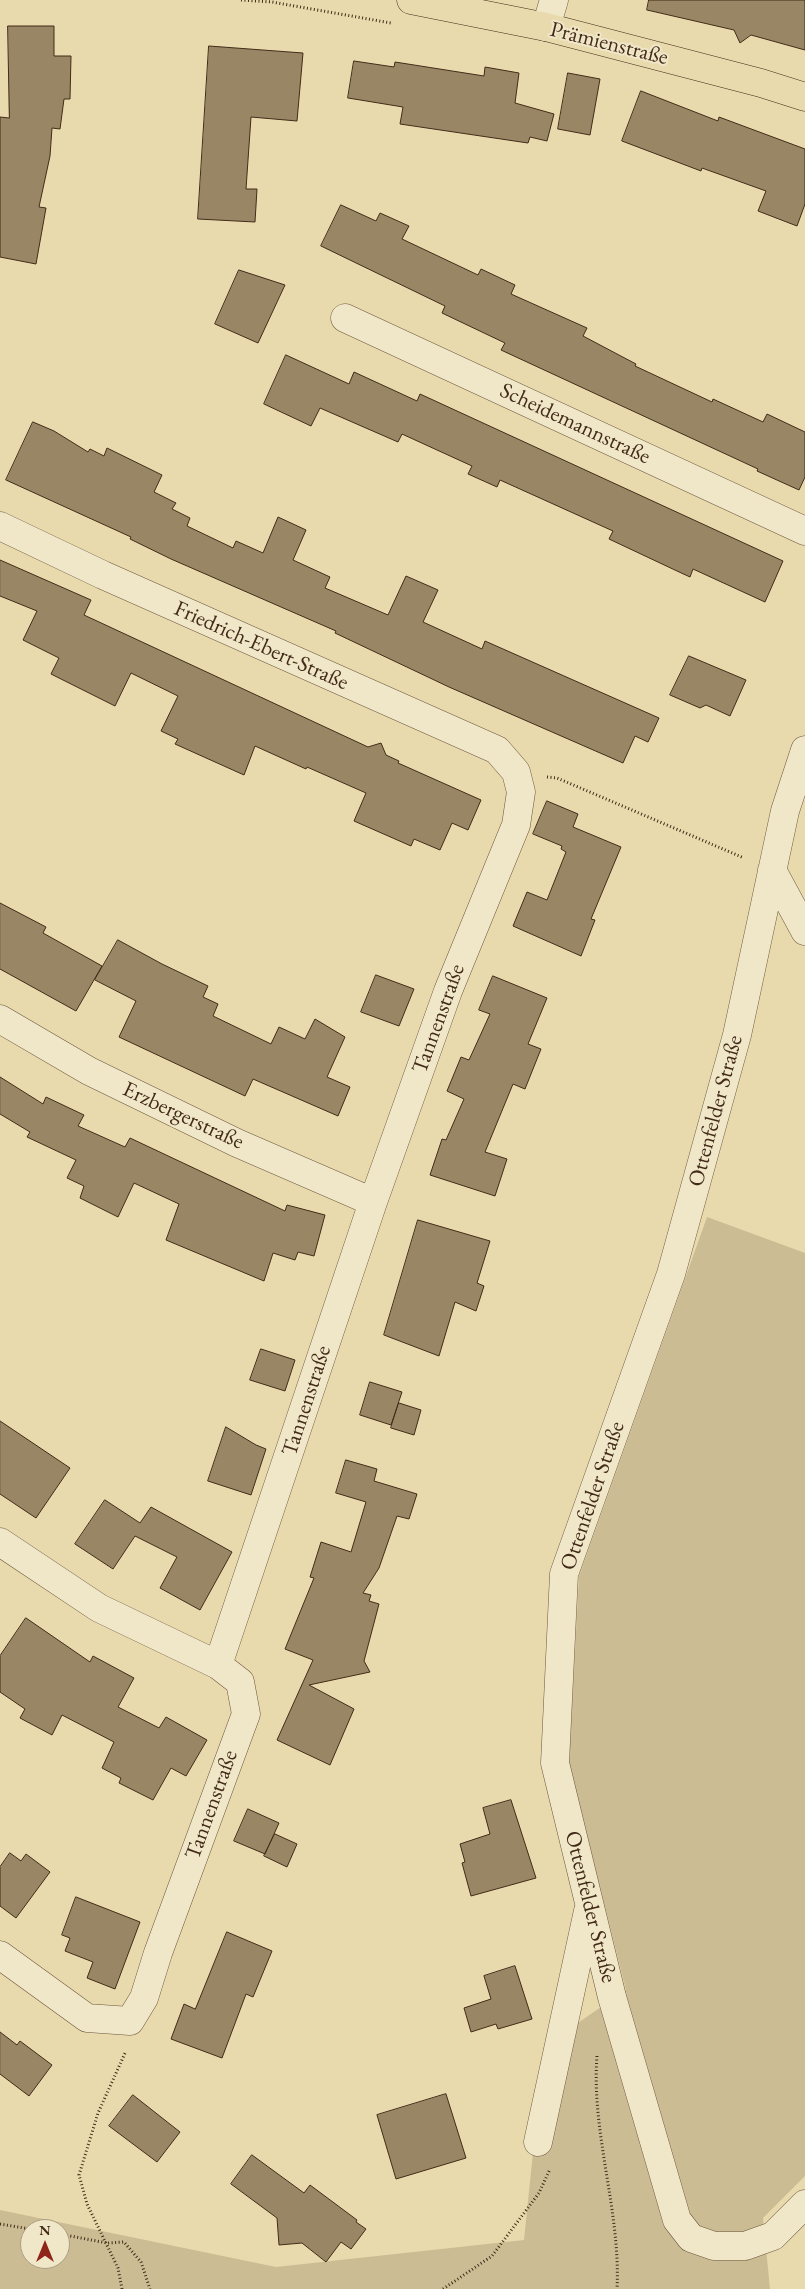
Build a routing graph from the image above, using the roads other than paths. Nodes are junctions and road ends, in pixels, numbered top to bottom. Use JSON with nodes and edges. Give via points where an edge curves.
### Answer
{"nodes":[{"id":1,"x":411,"y":0,"type":"edge"},
{"id":2,"x":554,"y":0,"type":"edge"},
{"id":3,"x":546,"y":27,"type":"junction"},
{"id":4,"x":805,"y":97,"type":"edge"},
{"id":5,"x":345,"y":318,"type":"dead end"},
{"id":6,"x":0,"y":526,"type":"edge"},
{"id":7,"x":805,"y":532,"type":"edge"},
{"id":8,"x":805,"y":750,"type":"edge"},
{"id":9,"x":516,"y":772,"type":"joint"},
{"id":10,"x":772,"y":870,"type":"junction"},
{"id":11,"x":805,"y":931,"type":"edge"},
{"id":12,"x":0,"y":1019,"type":"edge"},
{"id":13,"x":373,"y":1202,"type":"junction"},
{"id":14,"x":0,"y":1542,"type":"edge"},
{"id":15,"x":218,"y":1665,"type":"junction"},
{"id":16,"x":590,"y":1904,"type":"junction"},
{"id":17,"x":0,"y":1955,"type":"edge"},
{"id":18,"x":538,"y":2142,"type":"road end"},
{"id":19,"x":805,"y":2204,"type":"edge"}],
"edges":[{"from":1,"to":3,"type":"main road","name":"Prämienstraße"},
{"from":2,"to":3,"type":"street"},
{"from":3,"to":4,"type":"main road","name":"Prämienstraße"},
{"from":5,"to":7,"type":"street","name":"Scheidemannstraße"},
{"from":6,"to":9,"type":"street","name":"Friedrich-Ebert-Straße","via":[[121,584],[497,750]]},
{"from":8,"to":10,"type":"street","name":"Ottenfelder Straße","via":[[785,811]]},
{"from":9,"to":13,"type":"street","name":"Tannenstraße","via":[[521,792],[516,825],[448,991]]},
{"from":10,"to":11,"type":"street"},
{"from":10,"to":16,"type":"street","name":"Ottenfelder Straße","via":[[737,1035],[671,1274],[564,1574],[555,1763]]},
{"from":12,"to":13,"type":"street","name":"Erzbergerstraße","via":[[89,1072],[237,1143]]},
{"from":13,"to":15,"type":"street","name":"Tannenstraße"},
{"from":14,"to":15,"type":"street","via":[[99,1608]]},
{"from":15,"to":17,"type":"street","name":"Tannenstraße","via":[[240,1682],[246,1714],[144,1998],[130,2021],[87,2018]]},
{"from":16,"to":18,"type":"street"},
{"from":16,"to":19,"type":"street","name":"Ottenfelder Straße","via":[[618,2018],[677,2220],[691,2238],[714,2246],[745,2246],[772,2236]]}]}
